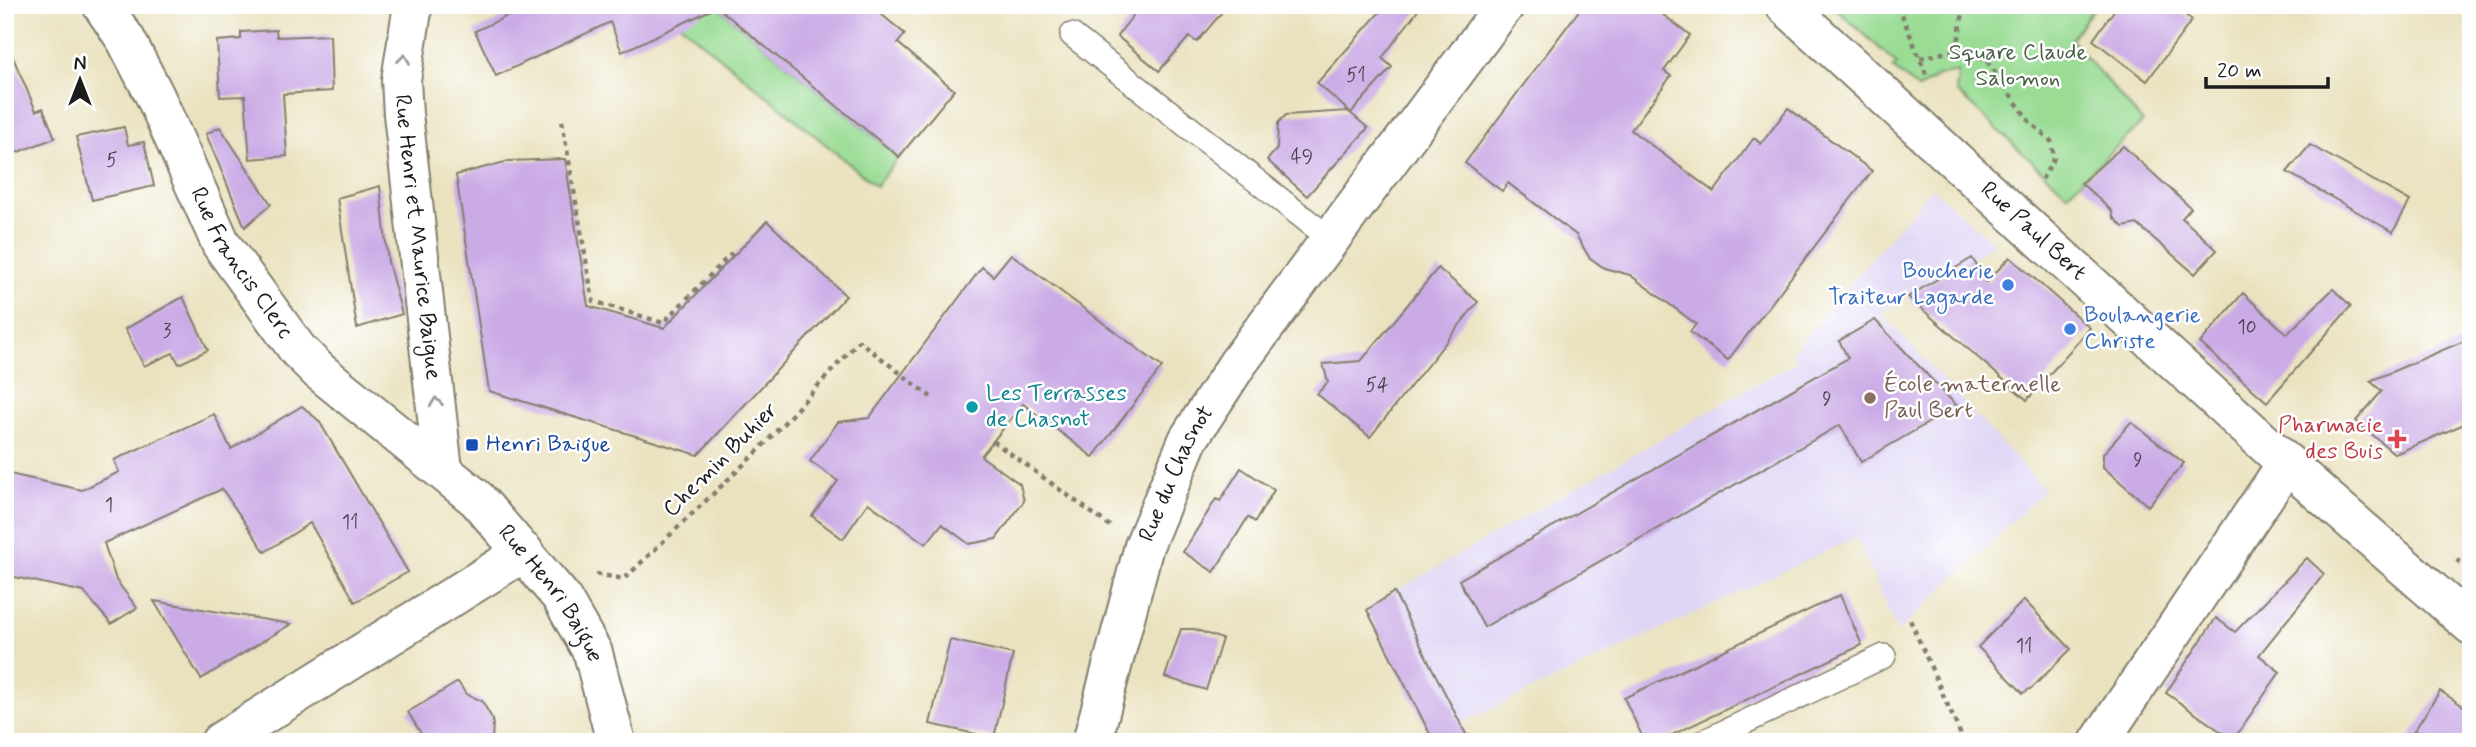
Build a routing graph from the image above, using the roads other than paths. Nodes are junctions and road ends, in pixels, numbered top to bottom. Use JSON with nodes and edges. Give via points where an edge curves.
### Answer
{"nodes":[{"id":1,"x":102,"y":5,"type":"edge"},
{"id":2,"x":413,"y":5,"type":"edge"},
{"id":3,"x":1505,"y":5,"type":"edge"},
{"id":4,"x":1785,"y":5,"type":"edge"},
{"id":5,"x":1072,"y":35,"type":"dead end"},
{"id":6,"x":1329,"y":238,"type":"junction"},
{"id":7,"x":2287,"y":463,"type":"junction"},
{"id":8,"x":443,"y":470,"type":"junction"},
{"id":9,"x":524,"y":552,"type":"junction"},
{"id":10,"x":2471,"y":625,"type":"edge"},
{"id":11,"x":1884,"y":656,"type":"dead end"},
{"id":12,"x":220,"y":742,"type":"edge"},
{"id":13,"x":616,"y":742,"type":"edge"},
{"id":14,"x":1092,"y":742,"type":"edge"},
{"id":15,"x":1703,"y":742,"type":"edge"},
{"id":16,"x":2099,"y":742,"type":"edge"}],
"edges":[{"from":1,"to":8,"type":"street","name":"Rue Francis Clerc","via":[[155,96],[221,244],[286,333],[319,371]]},
{"from":8,"to":2,"type":"street","name":"Rue Henri et Maurice Baigue","one_way":true,"via":[[403,114],[401,80]]},
{"from":3,"to":6,"type":"street","name":"Rue du Chasnot"},
{"from":4,"to":7,"type":"street","name":"Rue Paul Bert"},
{"from":5,"to":6,"type":"lane"},
{"from":6,"to":14,"type":"street","name":"Rue du Chasnot","via":[[1188,440],[1144,546]]},
{"from":7,"to":10,"type":"street","name":"Rue Paul Bert"},
{"from":7,"to":16,"type":"street"},
{"from":8,"to":9,"type":"street","name":"Rue Henri Baigue","via":[[477,499]]},
{"from":9,"to":12,"type":"street"},
{"from":9,"to":13,"type":"street","name":"Rue Henri Baigue","via":[[561,597],[593,653]]},
{"from":11,"to":15,"type":"lane"}]}
